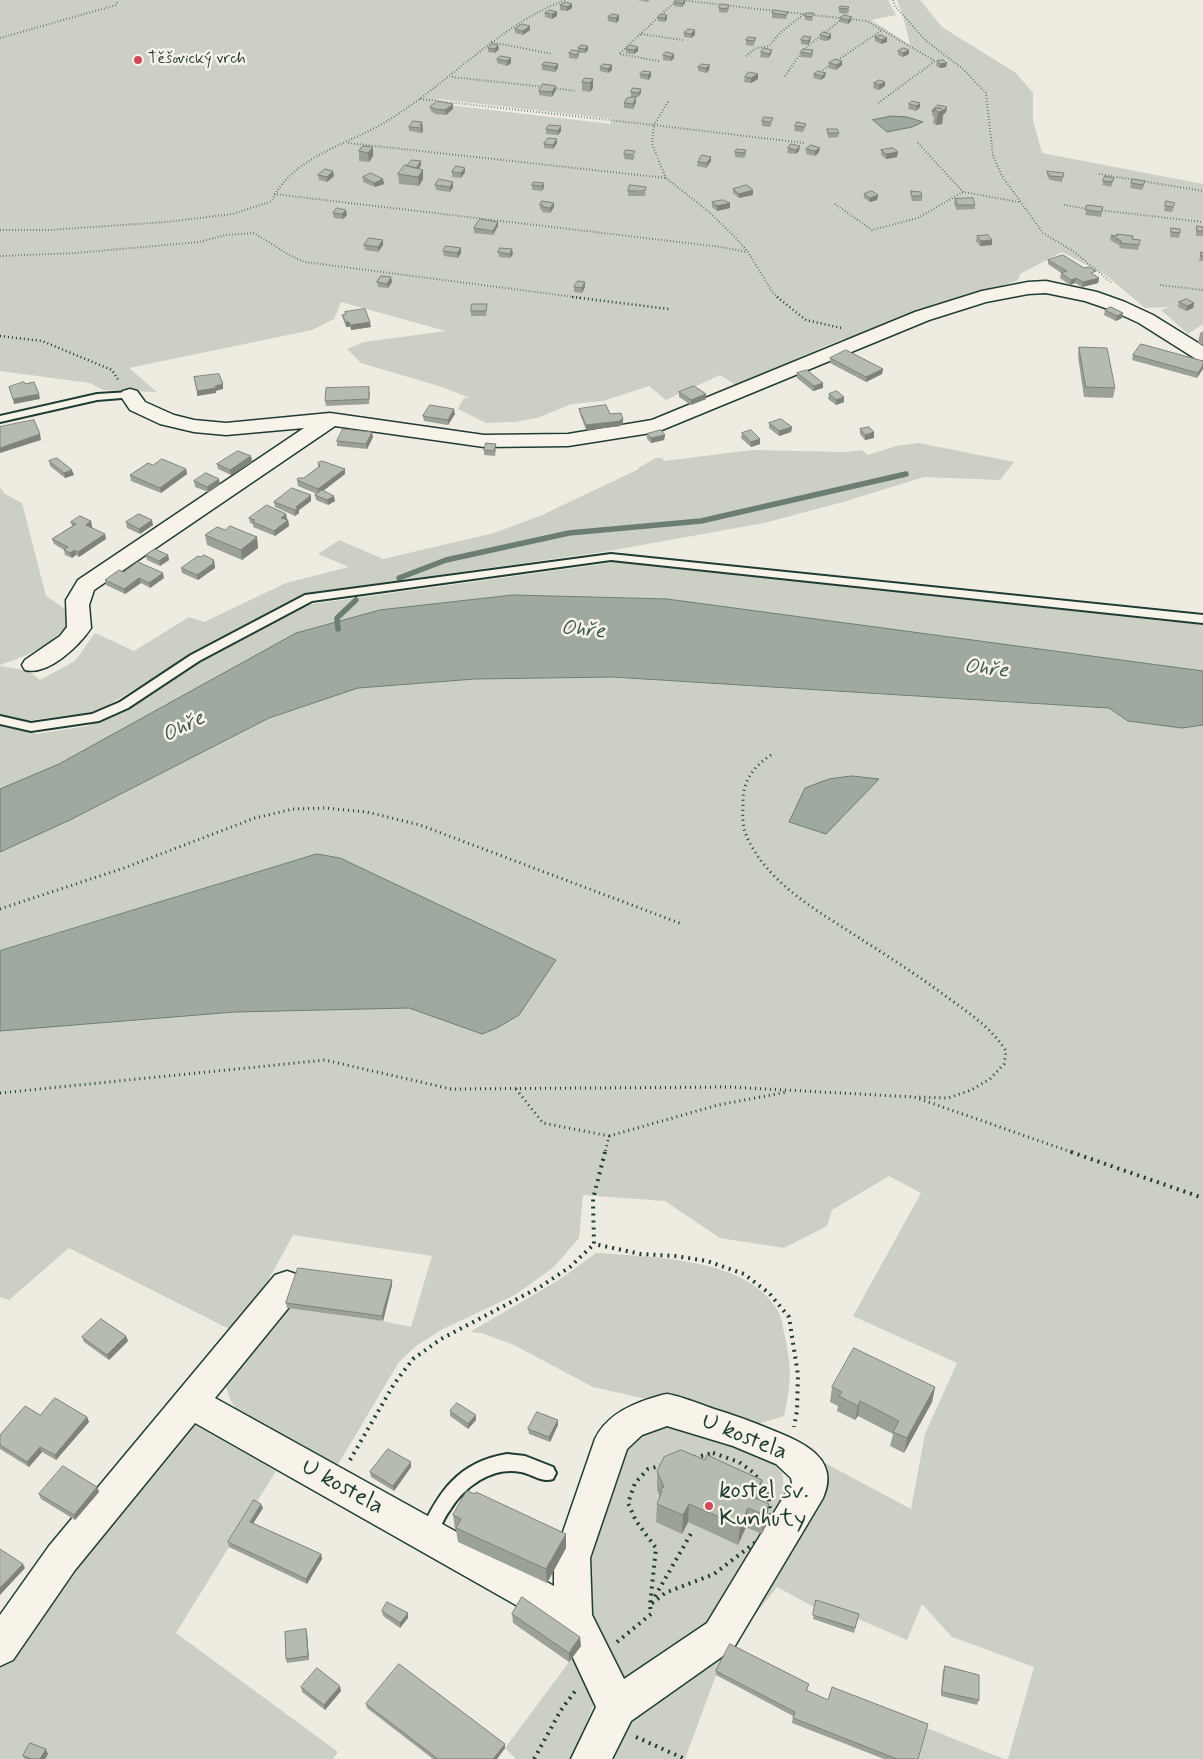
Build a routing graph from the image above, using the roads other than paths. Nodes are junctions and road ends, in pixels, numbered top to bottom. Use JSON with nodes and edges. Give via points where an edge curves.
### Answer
{"nodes":[{"id":1,"x":1203,"y":355,"type":"edge"},
{"id":2,"x":130,"y":395,"type":"joint"},
{"id":3,"x":0,"y":419,"type":"edge"},
{"id":4,"x":330,"y":419,"type":"junction"},
{"id":5,"x":1203,"y":619,"type":"edge"},
{"id":6,"x":34,"y":665,"type":"dead end"},
{"id":7,"x":0,"y":720,"type":"edge"},
{"id":8,"x":287,"y":1285,"type":"dead end"},
{"id":9,"x":191,"y":1403,"type":"junction"},
{"id":10,"x":547,"y":1473,"type":"dead end"},
{"id":11,"x":428,"y":1536,"type":"junction"},
{"id":12,"x":573,"y":1616,"type":"junction"},
{"id":13,"x":0,"y":1647,"type":"edge"},
{"id":14,"x":612,"y":1716,"type":"junction"},
{"id":15,"x":592,"y":1759,"type":"edge"}],
"edges":[{"from":1,"to":4,"type":"street","via":[[1146,319],[1118,306],[1090,296],[1046,287],[1028,288],[982,297],[922,316],[657,426],[568,440],[494,442]]},
{"from":2,"to":3,"type":"lane","via":[[97,397]]},
{"from":2,"to":4,"type":"street","via":[[137,406],[167,420],[194,426],[226,429]]},
{"from":4,"to":6,"type":"street","via":[[86,585],[79,592],[77,604],[79,628],[70,641]]},
{"from":5,"to":7,"type":"lane","via":[[611,557],[309,598],[195,658],[124,705],[95,718],[31,727]]},
{"from":8,"to":9,"type":"street"},
{"from":9,"to":11,"type":"street","name":"U kostela"},
{"from":9,"to":13,"type":"street","via":[[62,1558]]},
{"from":10,"to":11,"type":"lane","via":[[517,1462],[496,1464],[476,1474],[460,1485],[443,1504]]},
{"from":11,"to":12,"type":"street","name":"U kostela"},
{"from":12,"to":14,"type":"street","name":"U kostela"},
{"from":12,"to":14,"type":"street","name":"U kostela","via":[[572,1558],[612,1439],[630,1424],[667,1410],[789,1452],[810,1474],[810,1486],[720,1636]]},
{"from":14,"to":15,"type":"street"}]}
